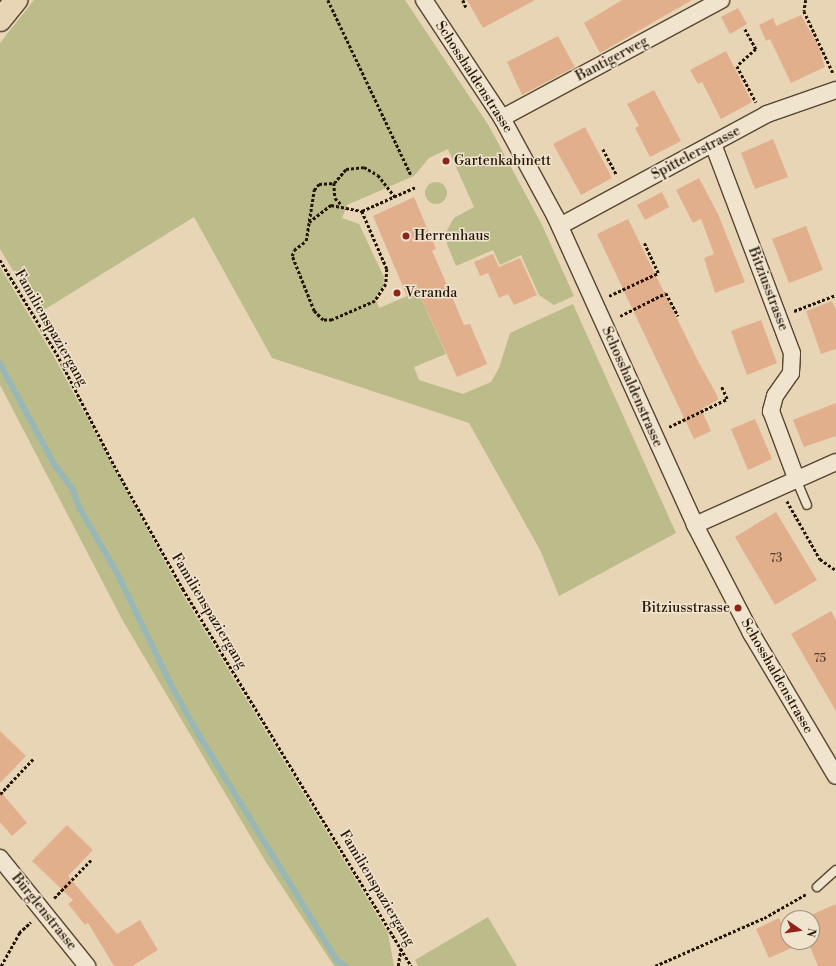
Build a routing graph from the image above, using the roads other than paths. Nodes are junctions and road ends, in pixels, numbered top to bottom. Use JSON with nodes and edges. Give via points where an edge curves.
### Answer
{"nodes":[{"id":1,"x":16,"y":0,"type":"edge"},
{"id":2,"x":424,"y":0,"type":"edge"},
{"id":3,"x":721,"y":0,"type":"edge"},
{"id":4,"x":0,"y":20,"type":"edge"},
{"id":5,"x":836,"y":90,"type":"edge"},
{"id":6,"x":502,"y":118,"type":"junction"},
{"id":7,"x":713,"y":144,"type":"junction"},
{"id":8,"x":560,"y":226,"type":"junction"},
{"id":9,"x":836,"y":462,"type":"edge"},
{"id":10,"x":796,"y":478,"type":"junction"},
{"id":11,"x":807,"y":505,"type":"dead end"},
{"id":12,"x":694,"y":525,"type":"junction"},
{"id":13,"x":836,"y":776,"type":"edge"},
{"id":14,"x":0,"y":858,"type":"edge"},
{"id":15,"x":836,"y":870,"type":"edge"},
{"id":16,"x":817,"y":886,"type":"road end"},
{"id":17,"x":87,"y":966,"type":"edge"}],
"edges":[{"from":1,"to":4,"type":"main road"},
{"from":2,"to":6,"type":"street","name":"Schosshaldenstrasse"},
{"from":3,"to":6,"type":"street","name":"Bantigerweg"},
{"from":5,"to":7,"type":"street","name":"Spittelerstrasse","via":[[790,104]]},
{"from":6,"to":8,"type":"street","name":"Schosshaldenstrasse"},
{"from":7,"to":8,"type":"street","name":"Spittelerstrasse"},
{"from":7,"to":10,"type":"street","name":"Bitziusstrasse","via":[[793,360],[791,373],[772,403],[772,419]]},
{"from":8,"to":12,"type":"street","name":"Schosshaldenstrasse"},
{"from":9,"to":10,"type":"street"},
{"from":10,"to":11,"type":"lane"},
{"from":10,"to":12,"type":"street"},
{"from":12,"to":13,"type":"street","name":"Schosshaldenstrasse","via":[[751,633]]},
{"from":14,"to":17,"type":"street","name":"Bürglenstrasse","via":[[39,914]]},
{"from":15,"to":16,"type":"lane"}]}
